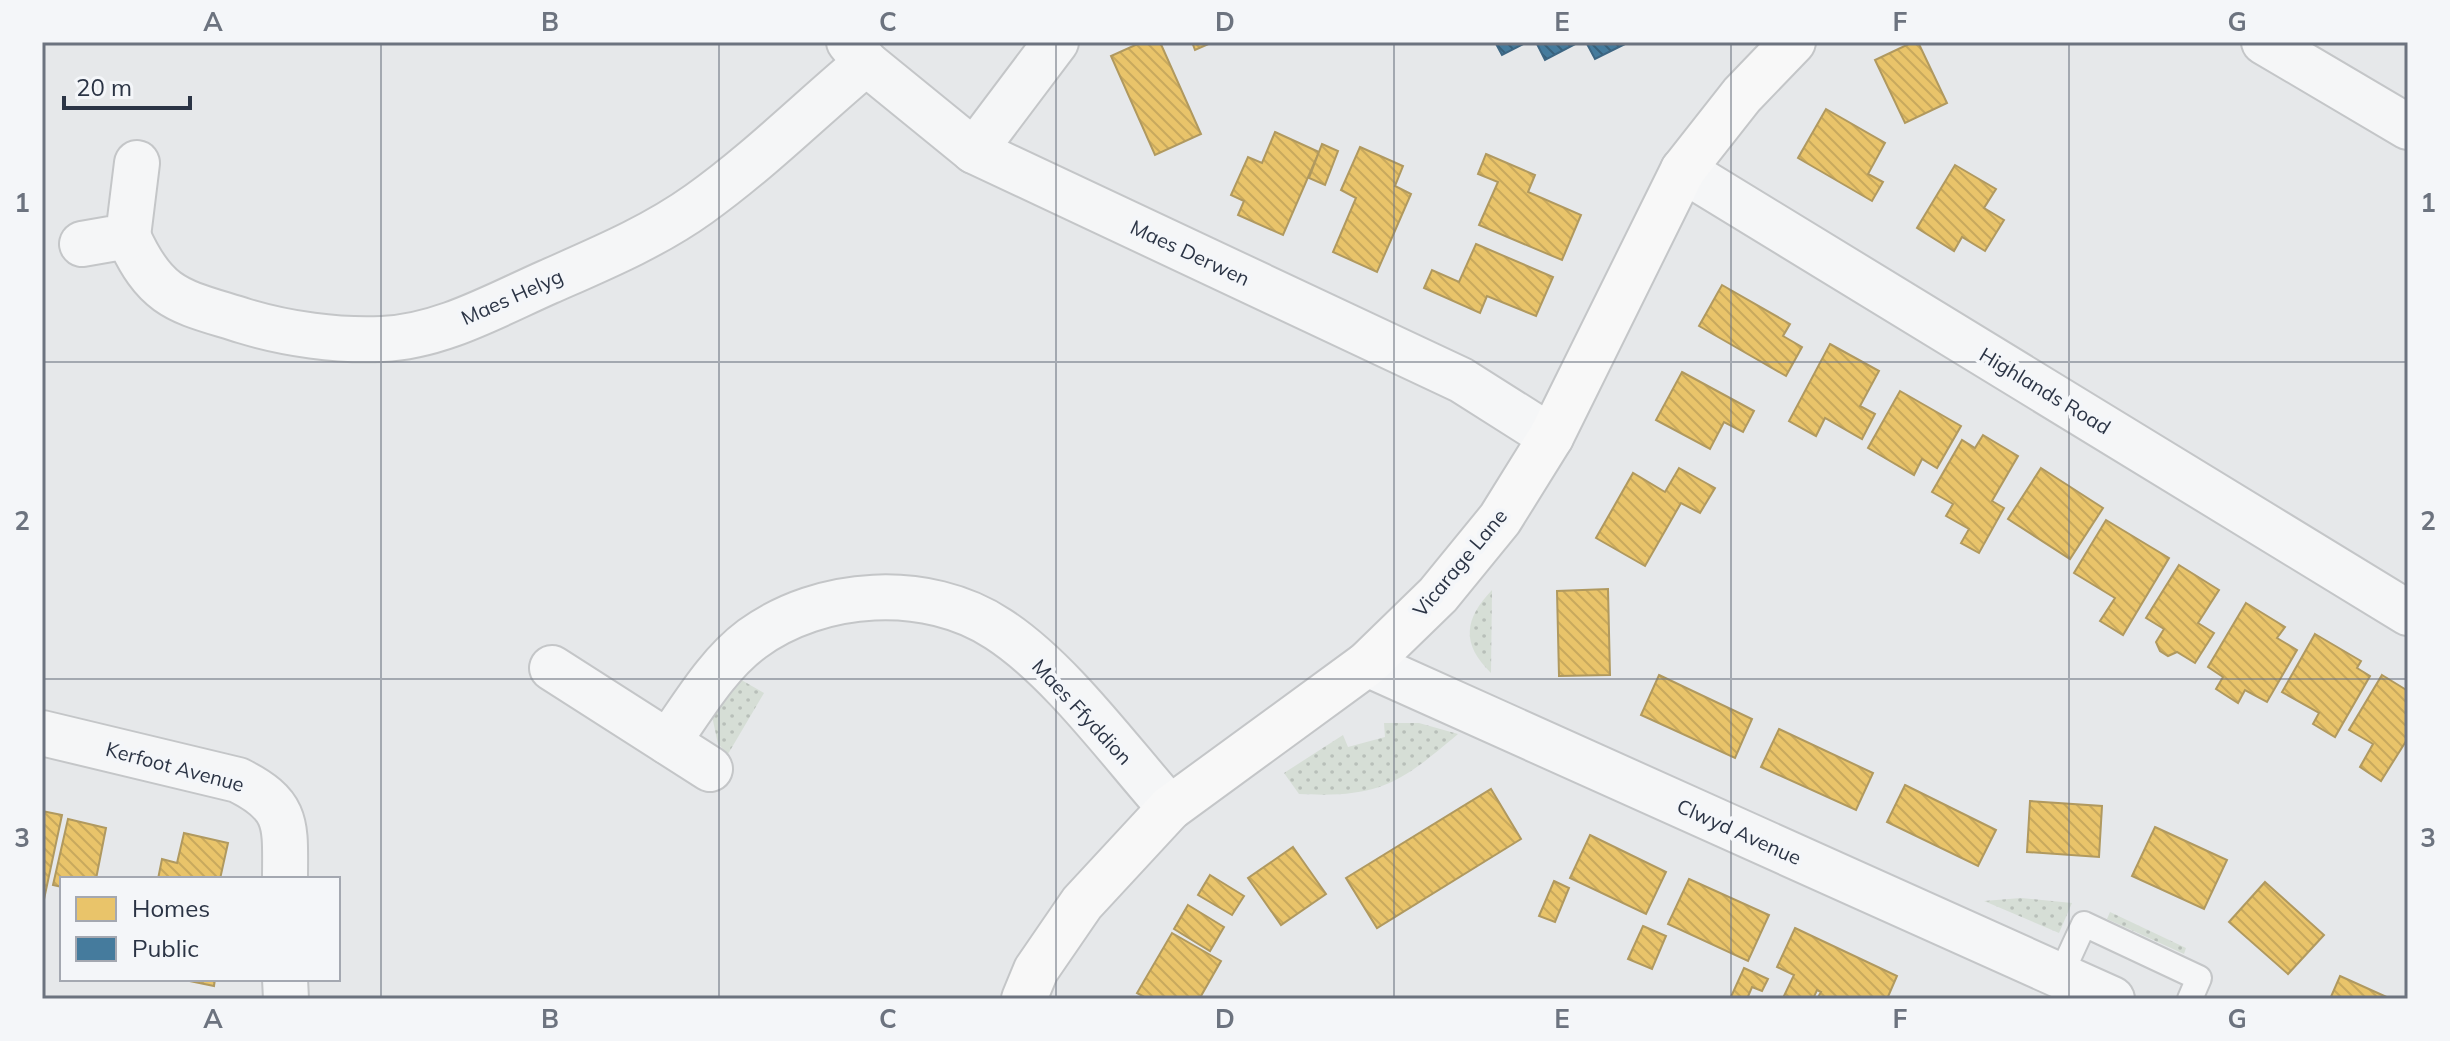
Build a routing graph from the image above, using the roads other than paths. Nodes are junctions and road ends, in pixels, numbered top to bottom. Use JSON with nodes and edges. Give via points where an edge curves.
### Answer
{"nodes":[{"id":1,"x":1056,"y":42,"type":"edge"},
{"id":2,"x":1793,"y":42,"type":"edge"},
{"id":3,"x":2264,"y":42,"type":"edge"},
{"id":4,"x":858,"y":52,"type":"edge"},
{"id":5,"x":2408,"y":127,"type":"edge"},
{"id":6,"x":974,"y":151,"type":"junction"},
{"id":7,"x":137,"y":163,"type":"dead end"},
{"id":8,"x":1683,"y":170,"type":"junction"},
{"id":9,"x":128,"y":236,"type":"junction"},
{"id":10,"x":82,"y":244,"type":"dead end"},
{"id":11,"x":1551,"y":437,"type":"junction"},
{"id":12,"x":2408,"y":613,"type":"edge"},
{"id":13,"x":1367,"y":664,"type":"junction"},
{"id":14,"x":552,"y":668,"type":"dead end"},
{"id":15,"x":42,"y":733,"type":"edge"},
{"id":16,"x":668,"y":742,"type":"junction"},
{"id":17,"x":710,"y":769,"type":"dead end"},
{"id":18,"x":1170,"y":808,"type":"junction"},
{"id":19,"x":285,"y":877,"type":"edge"},
{"id":20,"x":2061,"y":974,"type":"junction"},
{"id":21,"x":1024,"y":999,"type":"edge"},
{"id":22,"x":2112,"y":999,"type":"edge"},
{"id":23,"x":2190,"y":999,"type":"edge"}],
"edges":[{"from":1,"to":6,"type":"street"},
{"from":2,"to":8,"type":"street","name":"Vicarage Lane","via":[[1742,95]]},
{"from":3,"to":5,"type":"street"},
{"from":4,"to":6,"type":"street","name":"Maes Derwen"},
{"from":4,"to":9,"type":"street","name":"Maes Helyg","via":[[699,204],[635,243],[464,320],[425,331],[384,339],[321,336],[266,328],[206,309],[155,284]]},
{"from":6,"to":11,"type":"street","name":"Maes Derwen","via":[[1461,380]]},
{"from":7,"to":9,"type":"street"},
{"from":8,"to":11,"type":"street","name":"Vicarage Lane"},
{"from":8,"to":12,"type":"street","name":"Highlands Road"},
{"from":9,"to":10,"type":"street"},
{"from":11,"to":13,"type":"street","name":"Vicarage Lane","via":[[1500,519],[1438,595]]},
{"from":13,"to":18,"type":"street","name":"Vicarage Lane"},
{"from":13,"to":20,"type":"street","name":"Clwyd Avenue"},
{"from":14,"to":16,"type":"street"},
{"from":15,"to":19,"type":"street","name":"Kerfoot Avenue","via":[[238,780],[265,794],[284,821]]},
{"from":16,"to":17,"type":"street"},
{"from":16,"to":18,"type":"street","name":"Maes Ffyddion","via":[[716,675],[752,639],[807,608],[874,597],[945,603],[998,629],[1050,673]]},
{"from":18,"to":21,"type":"street","name":"Vicarage Lane","via":[[1082,903],[1036,970]]},
{"from":20,"to":22,"type":"street","name":"Clwyd Avenue"},
{"from":20,"to":23,"type":"lane","via":[[2084,924],[2199,978]]}]}
